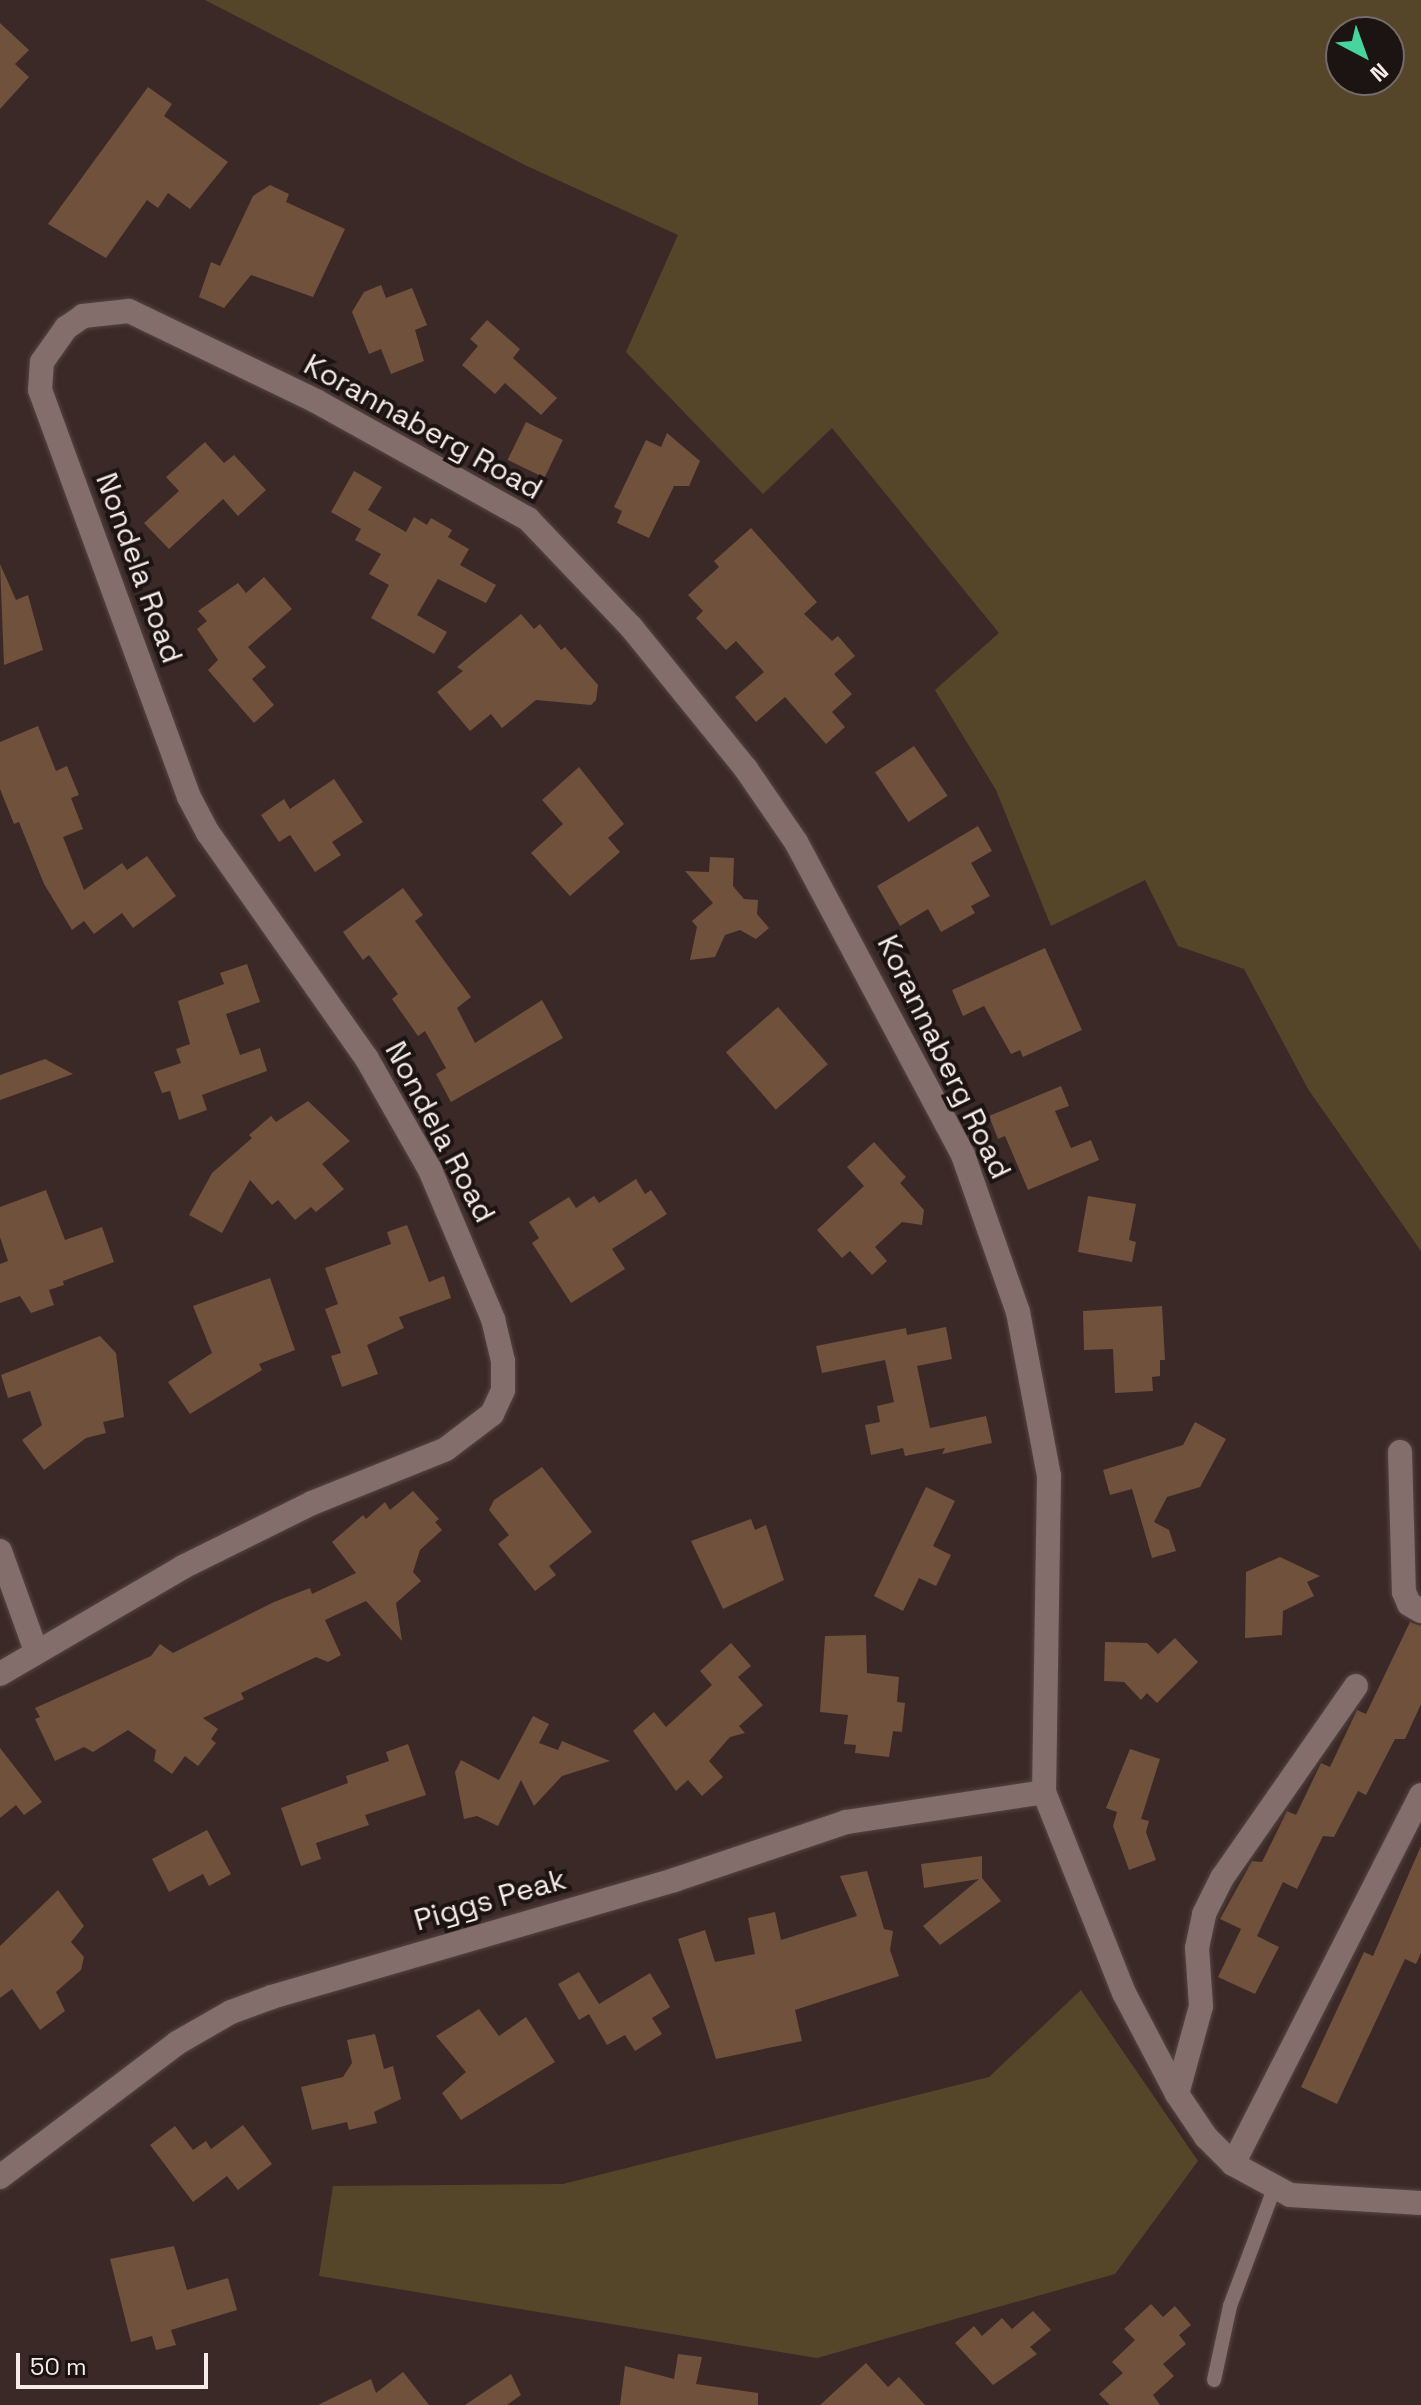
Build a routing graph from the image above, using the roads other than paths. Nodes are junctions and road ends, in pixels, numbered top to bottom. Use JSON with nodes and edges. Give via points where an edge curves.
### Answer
{"nodes":[{"id":1,"x":40,"y":390,"type":"joint"},
{"id":2,"x":1400,"y":1452,"type":"dead end"},
{"id":3,"x":0,"y":1551,"type":"edge"},
{"id":4,"x":1421,"y":1611,"type":"edge"},
{"id":5,"x":36,"y":1651,"type":"junction"},
{"id":6,"x":0,"y":1674,"type":"edge"},
{"id":7,"x":1356,"y":1686,"type":"dead end"},
{"id":8,"x":1044,"y":1792,"type":"junction"},
{"id":9,"x":1421,"y":1795,"type":"edge"},
{"id":10,"x":1177,"y":2094,"type":"junction"},
{"id":11,"x":1233,"y":2164,"type":"junction"},
{"id":12,"x":0,"y":2177,"type":"edge"},
{"id":13,"x":1274,"y":2189,"type":"junction"},
{"id":14,"x":1421,"y":2203,"type":"edge"},
{"id":15,"x":1214,"y":2380,"type":"dead end"}],
"edges":[{"from":1,"to":5,"type":"street","name":"Nondela Road","via":[[189,797],[216,844],[367,1059],[430,1170],[478,1275],[503,1361],[497,1402],[471,1434],[255,1531]]},
{"from":1,"to":8,"type":"street","name":"Korannaberg Road","via":[[42,362],[66,328],[83,316],[129,311],[316,401],[528,519],[631,627],[746,769],[840,920],[963,1155],[1018,1312],[1049,1476]]},
{"from":2,"to":4,"type":"street","via":[[1404,1592],[1409,1604]]},
{"from":3,"to":5,"type":"street"},
{"from":5,"to":6,"type":"street","name":"Nondela Road"},
{"from":7,"to":10,"type":"street","via":[[1222,1878],[1204,1914],[1197,1948],[1201,2006]]},
{"from":8,"to":10,"type":"street","name":"Korannaberg Road","via":[[1110,1963]]},
{"from":8,"to":12,"type":"street","name":"Piggs Peak","via":[[846,1822],[674,1880],[258,2002],[177,2043]]},
{"from":9,"to":11,"type":"street"},
{"from":10,"to":11,"type":"street","name":"Korannaberg Road","via":[[1206,2137]]},
{"from":11,"to":13,"type":"street","name":"Korannaberg Road"},
{"from":13,"to":14,"type":"street","name":"Korannaberg Road","via":[[1317,2200]]},
{"from":13,"to":15,"type":"lane","via":[[1230,2306]]}]}
